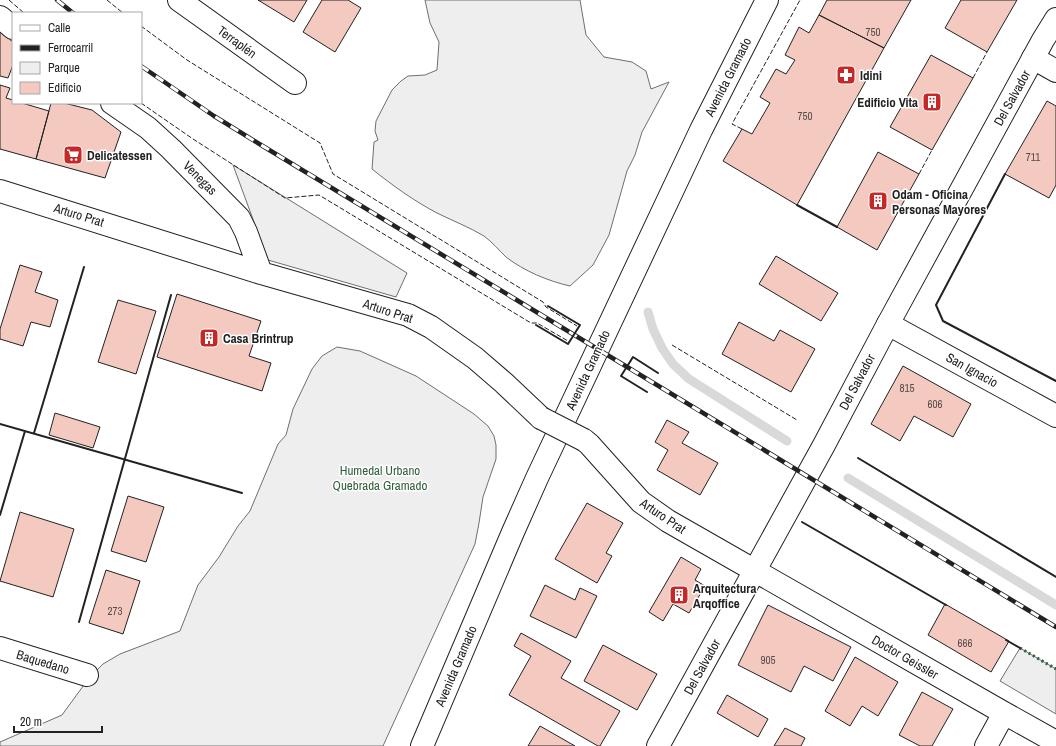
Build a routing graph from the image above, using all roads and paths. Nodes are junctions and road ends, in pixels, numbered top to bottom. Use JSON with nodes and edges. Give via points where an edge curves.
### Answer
{"nodes":[{"id":1,"x":179,"y":0,"type":"edge"},
{"id":2,"x":767,"y":0,"type":"edge"},
{"id":3,"x":0,"y":17,"type":"edge"},
{"id":4,"x":1056,"y":19,"type":"edge"},
{"id":5,"x":12,"y":27,"type":"edge"},
{"id":6,"x":1034,"y":58,"type":"junction"},
{"id":7,"x":1056,"y":72,"type":"edge"},
{"id":8,"x":295,"y":83,"type":"dead end"},
{"id":9,"x":113,"y":104,"type":"edge"},
{"id":10,"x":0,"y":191,"type":"edge"},
{"id":11,"x":261,"y":273,"type":"junction"},
{"id":12,"x":888,"y":324,"type":"junction"},
{"id":13,"x":1056,"y":416,"type":"edge"},
{"id":14,"x":754,"y":571,"type":"junction"},
{"id":15,"x":0,"y":648,"type":"edge"},
{"id":16,"x":87,"y":675,"type":"dead end"},
{"id":17,"x":1004,"y":713,"type":"junction"},
{"id":18,"x":1056,"y":742,"type":"edge"},
{"id":19,"x":422,"y":746,"type":"edge"},
{"id":20,"x":658,"y":746,"type":"edge"},
{"id":21,"x":986,"y":746,"type":"edge"}],
"edges":[{"from":1,"to":8,"type":"street","name":"Terraplén"},
{"from":2,"to":19,"type":"street","name":"Avenida Gramado","via":[[701,130],[537,478]]},
{"from":3,"to":5,"type":"street"},
{"from":4,"to":6,"type":"street","name":"Del Salvador"},
{"from":6,"to":7,"type":"street"},
{"from":6,"to":12,"type":"street","name":"Del Salvador"},
{"from":9,"to":11,"type":"street","name":"Venegas","via":[[148,128],[239,218]]},
{"from":10,"to":11,"type":"street","name":"Arturo Prat"},
{"from":11,"to":14,"type":"street","name":"Arturo Prat","bridge":true,"via":[[408,315],[431,328],[475,358],[541,418],[589,444],[641,502],[668,521]]},
{"from":12,"to":13,"type":"street","name":"San Ignacio"},
{"from":12,"to":14,"type":"street","name":"Del Salvador"},
{"from":14,"to":17,"type":"street","name":"Doctor Geissler"},
{"from":14,"to":20,"type":"street","name":"Del Salvador"},
{"from":15,"to":16,"type":"street","name":"Baquedano"},
{"from":17,"to":18,"type":"street","name":"Doctor Geissler"},
{"from":17,"to":21,"type":"street"}]}
